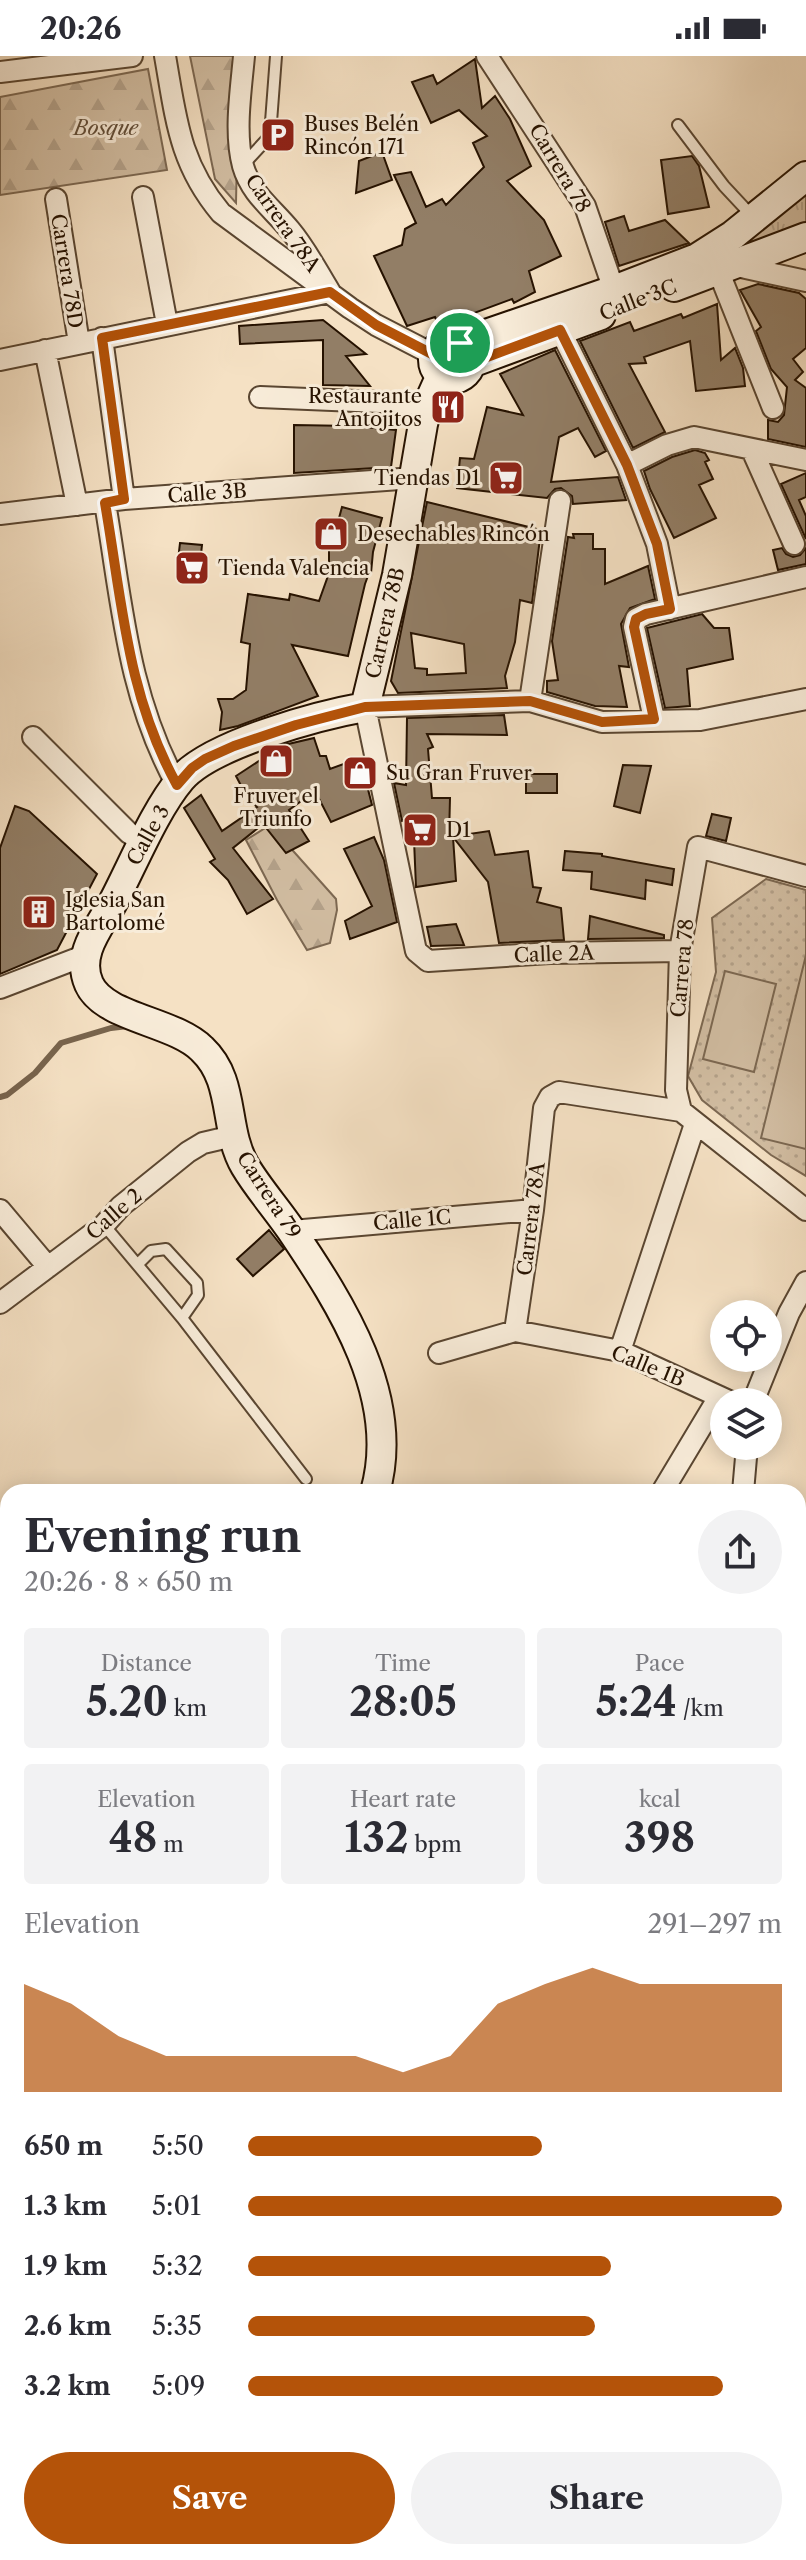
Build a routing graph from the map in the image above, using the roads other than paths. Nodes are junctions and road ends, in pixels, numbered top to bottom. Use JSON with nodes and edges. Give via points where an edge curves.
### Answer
{"nodes":[{"id":1,"x":132,"y":56,"type":"edge"},
{"id":2,"x":165,"y":56,"type":"edge"},
{"id":3,"x":244,"y":56,"type":"edge"},
{"id":4,"x":276,"y":56,"type":"edge"},
{"id":5,"x":487,"y":56,"type":"edge"},
{"id":6,"x":0,"y":72,"type":"edge"},
{"id":7,"x":678,"y":125,"type":"dead end"},
{"id":8,"x":243,"y":165,"type":"junction"},
{"id":9,"x":806,"y":176,"type":"edge"},
{"id":10,"x":143,"y":197,"type":"dead end"},
{"id":11,"x":56,"y":199,"type":"dead end"},
{"id":12,"x":754,"y":218,"type":"junction"},
{"id":13,"x":806,"y":237,"type":"edge"},
{"id":14,"x":725,"y":259,"type":"junction"},
{"id":15,"x":806,"y":281,"type":"edge"},
{"id":16,"x":614,"y":290,"type":"junction"},
{"id":17,"x":330,"y":292,"type":"junction"},
{"id":18,"x":167,"y":324,"type":"junction"},
{"id":19,"x":560,"y":330,"type":"junction"},
{"id":20,"x":102,"y":338,"type":"junction"},
{"id":21,"x":79,"y":343,"type":"junction"},
{"id":22,"x":45,"y":350,"type":"junction"},
{"id":23,"x":465,"y":353,"type":"junction"},
{"id":24,"x":0,"y":358,"type":"edge"},
{"id":25,"x":437,"y":365,"type":"junction"},
{"id":26,"x":260,"y":397,"type":"dead end"},
{"id":27,"x":428,"y":404,"type":"junction"},
{"id":28,"x":773,"y":408,"type":"dead end"},
{"id":29,"x":752,"y":450,"type":"junction"},
{"id":30,"x":806,"y":460,"type":"edge"},
{"id":31,"x":627,"y":465,"type":"junction"},
{"id":32,"x":414,"y":478,"type":"junction"},
{"id":33,"x":115,"y":501,"type":"junction"},
{"id":34,"x":560,"y":501,"type":"dead end"},
{"id":35,"x":77,"y":505,"type":"junction"},
{"id":36,"x":0,"y":514,"type":"edge"},
{"id":37,"x":794,"y":544,"type":"dead end"},
{"id":38,"x":806,"y":577,"type":"edge"},
{"id":39,"x":670,"y":609,"type":"junction"},
{"id":40,"x":806,"y":699,"type":"edge"},
{"id":41,"x":530,"y":701,"type":"junction"},
{"id":42,"x":365,"y":707,"type":"junction"},
{"id":43,"x":654,"y":719,"type":"junction"},
{"id":44,"x":33,"y":737,"type":"dead end"},
{"id":45,"x":177,"y":785,"type":"junction"},
{"id":46,"x":144,"y":842,"type":"junction"},
{"id":47,"x":806,"y":876,"type":"edge"},
{"id":48,"x":680,"y":951,"type":"junction"},
{"id":49,"x":86,"y":955,"type":"junction"},
{"id":50,"x":428,"y":961,"type":"joint"},
{"id":51,"x":0,"y":988,"type":"edge"},
{"id":52,"x":688,"y":1118,"type":"junction"},
{"id":53,"x":233,"y":1136,"type":"junction"},
{"id":54,"x":0,"y":1210,"type":"edge"},
{"id":55,"x":533,"y":1210,"type":"junction"},
{"id":56,"x":806,"y":1210,"type":"edge"},
{"id":57,"x":104,"y":1225,"type":"junction"},
{"id":58,"x":292,"y":1231,"type":"junction"},
{"id":59,"x":138,"y":1264,"type":"junction"},
{"id":60,"x":48,"y":1267,"type":"junction"},
{"id":61,"x":806,"y":1282,"type":"edge"},
{"id":62,"x":0,"y":1303,"type":"edge"},
{"id":63,"x":182,"y":1318,"type":"junction"},
{"id":64,"x":515,"y":1331,"type":"junction"},
{"id":65,"x":620,"y":1351,"type":"junction"},
{"id":66,"x":439,"y":1353,"type":"dead end"},
{"id":67,"x":759,"y":1388,"type":"edge"},
{"id":68,"x":710,"y":1393,"type":"edge"},
{"id":69,"x":710,"y":1422,"type":"edge"},
{"id":70,"x":746,"y":1460,"type":"edge"},
{"id":71,"x":306,"y":1479,"type":"dead end"},
{"id":72,"x":377,"y":1484,"type":"edge"},
{"id":73,"x":667,"y":1484,"type":"edge"},
{"id":74,"x":744,"y":1484,"type":"edge"}],
"edges":[{"from":1,"to":6,"type":"street"},
{"from":2,"to":17,"type":"street","via":[[186,159],[208,197],[241,229]]},
{"from":3,"to":8,"type":"street","name":"Carrera 78A"},
{"from":4,"to":8,"type":"lane","via":[[268,138]]},
{"from":5,"to":16,"type":"street","name":"Carrera 78","via":[[585,206]]},
{"from":7,"to":12,"type":"lane"},
{"from":8,"to":17,"type":"street","name":"Carrera 78A","via":[[250,183],[291,230]]},
{"from":9,"to":12,"type":"main road","name":"Calle 3C"},
{"from":10,"to":18,"type":"street"},
{"from":11,"to":21,"type":"street","name":"Carrera 78D"},
{"from":12,"to":14,"type":"main road","name":"Calle 3C"},
{"from":13,"to":14,"type":"main road","name":"Calle 3C"},
{"from":14,"to":15,"type":"street"},
{"from":14,"to":16,"type":"main road","name":"Calle 3C","via":[[697,258]]},
{"from":14,"to":19,"type":"main road","name":"Calle 3C"},
{"from":14,"to":28,"type":"street"},
{"from":16,"to":23,"type":"main road","name":"Calle 3C"},
{"from":17,"to":18,"type":"street"},
{"from":17,"to":25,"type":"street"},
{"from":18,"to":20,"type":"street"},
{"from":19,"to":23,"type":"main road","name":"Calle 3C"},
{"from":19,"to":31,"type":"street"},
{"from":20,"to":21,"type":"street"},
{"from":20,"to":33,"type":"street"},
{"from":21,"to":22,"type":"street"},
{"from":22,"to":24,"type":"street"},
{"from":22,"to":35,"type":"street"},
{"from":23,"to":25,"type":"main road","via":[[465,374],[460,377],[449,379]]},
{"from":25,"to":27,"type":"main road","name":"Carrera 78B"},
{"from":26,"to":27,"type":"street"},
{"from":27,"to":32,"type":"main road","name":"Carrera 78B"},
{"from":29,"to":30,"type":"street"},
{"from":29,"to":31,"type":"street","via":[[694,437]]},
{"from":29,"to":37,"type":"street"},
{"from":31,"to":39,"type":"street","via":[[657,544]]},
{"from":32,"to":33,"type":"street","name":"Calle 3B"},
{"from":32,"to":42,"type":"main road","name":"Carrera 78B"},
{"from":33,"to":35,"type":"street","name":"Calle 3B"},
{"from":33,"to":45,"type":"street","via":[[130,663],[153,737]]},
{"from":34,"to":41,"type":"street"},
{"from":35,"to":36,"type":"street","name":"Calle 3B"},
{"from":38,"to":39,"type":"street"},
{"from":39,"to":43,"type":"street","via":[[646,614],[634,627]]},
{"from":40,"to":43,"type":"street","name":"Calle 3","via":[[700,720]]},
{"from":41,"to":42,"type":"street","name":"Calle 3"},
{"from":41,"to":43,"type":"street","name":"Calle 3","via":[[602,722]]},
{"from":42,"to":45,"type":"main road","name":"Calle 3","via":[[234,746],[205,759]]},
{"from":42,"to":50,"type":"street","name":"Carrera 78B","via":[[416,951]]},
{"from":44,"to":46,"type":"street"},
{"from":45,"to":46,"type":"main road","name":"Calle 3"},
{"from":46,"to":49,"type":"main road","name":"Calle 3"},
{"from":47,"to":48,"type":"street","name":"Carrera 78","via":[[698,847]]},
{"from":48,"to":50,"type":"street","name":"Calle 2A"},
{"from":48,"to":52,"type":"street","name":"Carrera 78","via":[[676,1090]]},
{"from":49,"to":51,"type":"street"},
{"from":49,"to":53,"type":"main road","name":"Carrera 79","via":[[88,982],[102,999],[183,1034],[218,1067]]},
{"from":52,"to":55,"type":"street","name":"Carrera 78A","via":[[559,1092],[550,1097],[544,1108]]},
{"from":52,"to":56,"type":"street"},
{"from":52,"to":65,"type":"street"},
{"from":53,"to":57,"type":"street","name":"Calle 2","via":[[188,1152]]},
{"from":53,"to":58,"type":"main road","name":"Carrera 79","via":[[245,1166]]},
{"from":54,"to":60,"type":"street"},
{"from":55,"to":58,"type":"street","name":"Calle 1C"},
{"from":55,"to":64,"type":"street","name":"Carrera 78A"},
{"from":57,"to":59,"type":"lane"},
{"from":57,"to":60,"type":"street","name":"Calle 2"},
{"from":58,"to":72,"type":"main road","name":"Carrera 79","via":[[347,1320],[368,1373],[382,1456]]},
{"from":59,"to":63,"type":"lane"},
{"from":59,"to":63,"type":"lane","via":[[151,1251],[166,1249],[197,1283],[198,1295]]},
{"from":60,"to":62,"type":"street","name":"Calle 2"},
{"from":61,"to":67,"type":"street"},
{"from":63,"to":71,"type":"lane"},
{"from":64,"to":65,"type":"street","name":"Calle 1B"},
{"from":64,"to":66,"type":"street"},
{"from":65,"to":68,"type":"street","name":"Calle 1B"},
{"from":69,"to":73,"type":"street"},
{"from":70,"to":74,"type":"street"}]}
